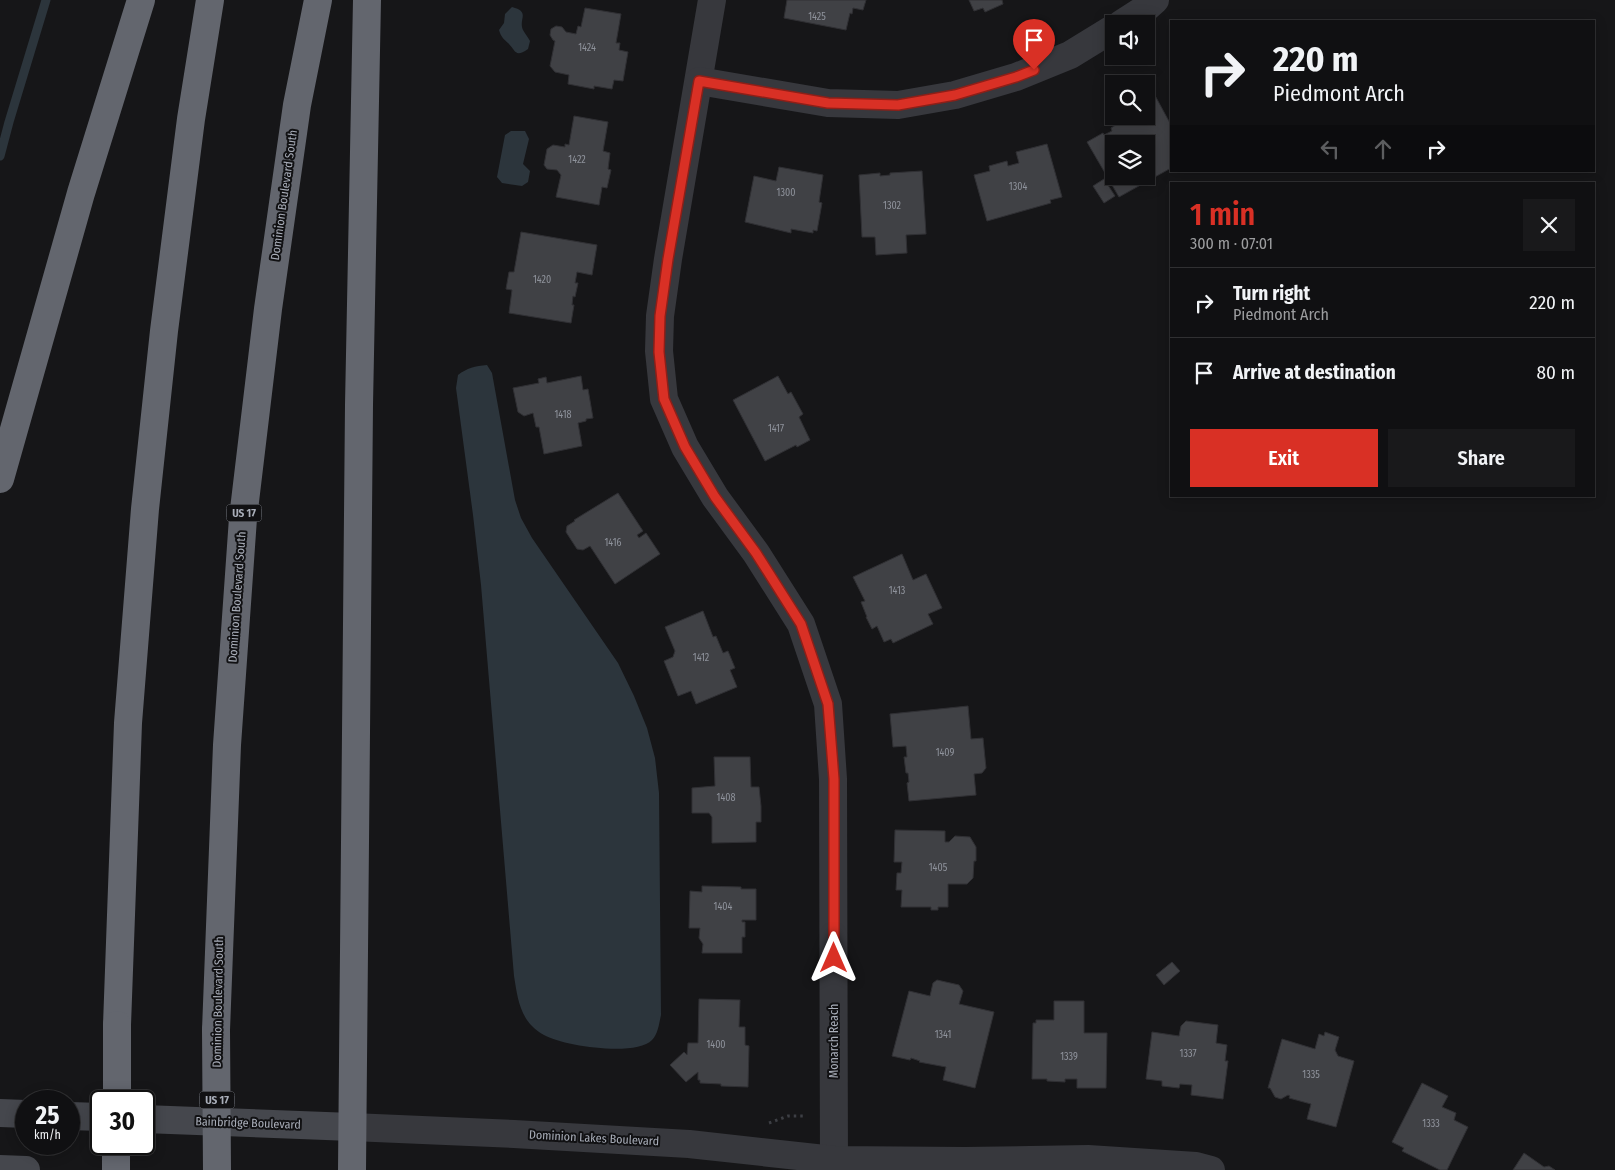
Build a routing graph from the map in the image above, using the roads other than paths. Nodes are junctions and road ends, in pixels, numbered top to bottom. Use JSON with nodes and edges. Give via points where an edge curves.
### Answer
{"nodes":[{"id":1,"x":142,"y":0,"type":"edge"},
{"id":2,"x":210,"y":0,"type":"edge"},
{"id":3,"x":318,"y":0,"type":"edge"},
{"id":4,"x":367,"y":0,"type":"edge"},
{"id":5,"x":712,"y":0,"type":"edge"},
{"id":6,"x":1155,"y":0,"type":"edge"},
{"id":7,"x":1135,"y":15,"type":"edge"},
{"id":8,"x":1105,"y":34,"type":"edge"},
{"id":9,"x":699,"y":81,"type":"junction"},
{"id":10,"x":0,"y":479,"type":"edge"},
{"id":11,"x":117,"y":1090,"type":"edge"},
{"id":12,"x":0,"y":1113,"type":"edge"},
{"id":13,"x":15,"y":1114,"type":"edge"},
{"id":14,"x":155,"y":1119,"type":"edge"},
{"id":15,"x":352,"y":1127,"type":"junction"},
{"id":16,"x":116,"y":1155,"type":"edge"},
{"id":17,"x":834,"y":1165,"type":"edge"},
{"id":18,"x":0,"y":1169,"type":"edge"},
{"id":19,"x":26,"y":1170,"type":"edge"},
{"id":20,"x":116,"y":1170,"type":"edge"},
{"id":21,"x":217,"y":1170,"type":"edge"},
{"id":22,"x":352,"y":1170,"type":"edge"},
{"id":23,"x":751,"y":1170,"type":"edge"},
{"id":24,"x":1212,"y":1170,"type":"edge"}],
"edges":[{"from":1,"to":10,"type":"highway","via":[[81,193]]},
{"from":2,"to":11,"type":"highway","bridge":true,"via":[[187,148],[145,508],[128,723]]},
{"from":3,"to":21,"type":"highway","name":"Dominion Boulevard South","number":"US 17","bridge":true,"via":[[297,105],[243,518],[227,745],[216,1030]]},
{"from":4,"to":15,"type":"highway","via":[[358,406]]},
{"from":5,"to":9,"type":"street","name":"Monarch Reach"},
{"from":6,"to":7,"type":"street"},
{"from":8,"to":9,"type":"street","via":[[1070,55],[1016,77],[955,95],[898,105],[828,103]]},
{"from":9,"to":17,"type":"street","name":"Monarch Reach","via":[[660,316],[659,352],[664,399],[685,447],[715,497],[756,553],[801,624],[828,704],[834,779]]},
{"from":12,"to":13,"type":"main road"},
{"from":14,"to":15,"type":"main road","name":"Bainbridge Boulevard"},
{"from":15,"to":17,"type":"street","name":"Dominion Lakes Boulevard","via":[[689,1144]]},
{"from":15,"to":22,"type":"highway"},
{"from":16,"to":20,"type":"highway"},
{"from":17,"to":23,"type":"street","name":"Dominion Lakes Boulevard"},
{"from":17,"to":24,"type":"street","name":"Dominion Lakes Boulevard","via":[[1088,1159],[1196,1166]]},
{"from":18,"to":19,"type":"main road"}]}
